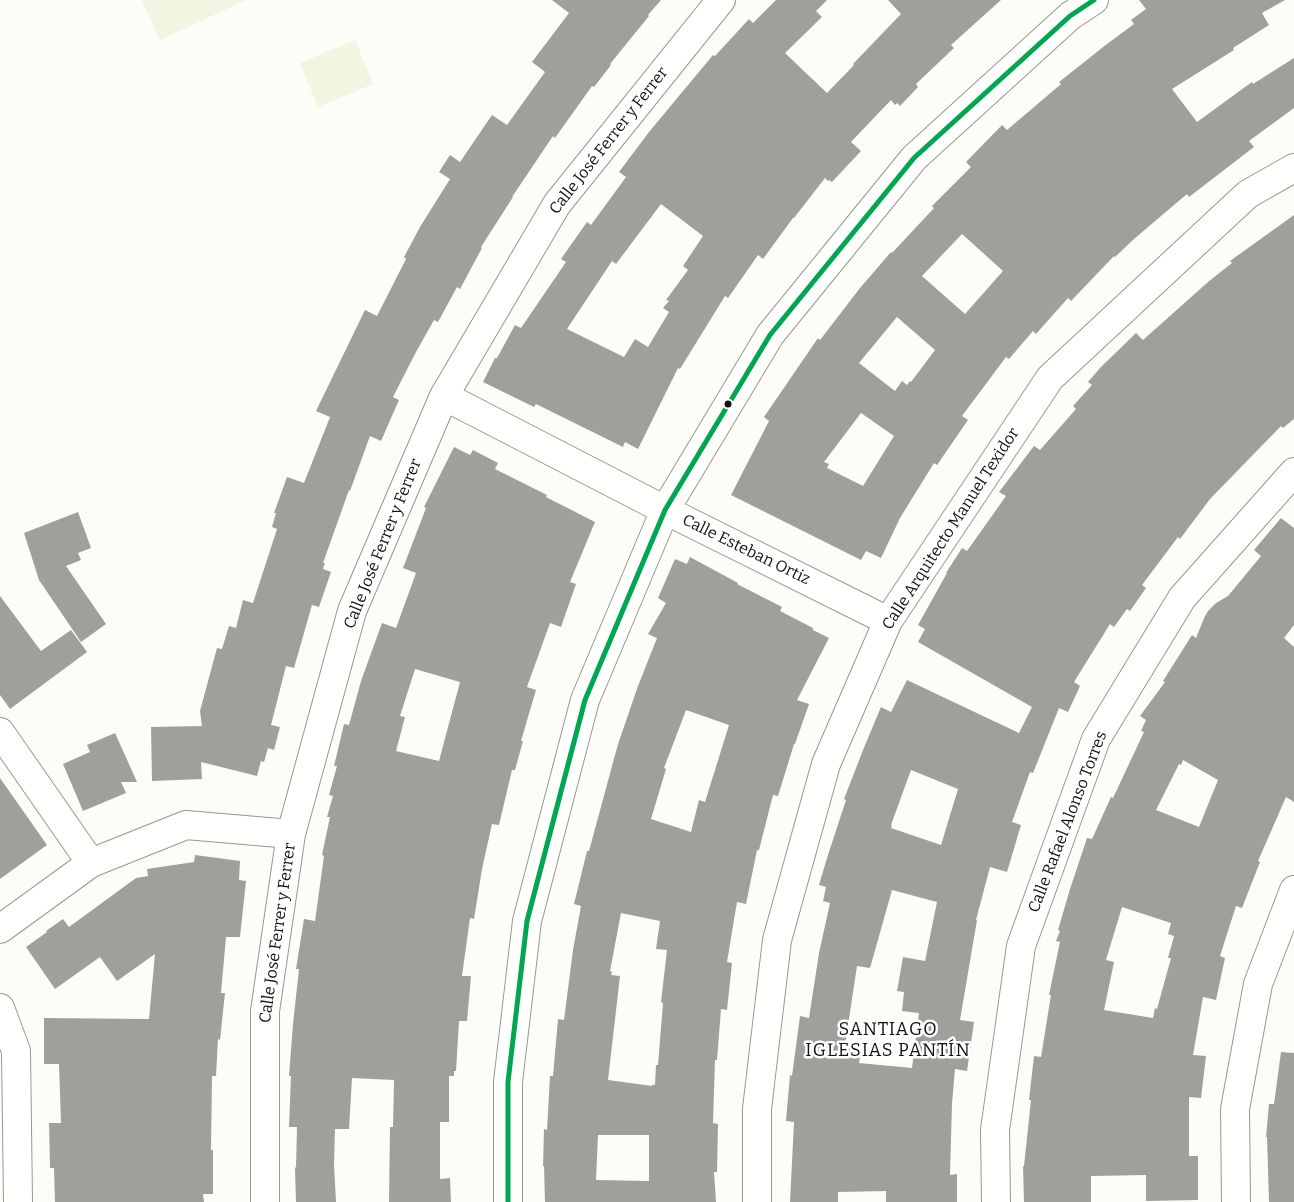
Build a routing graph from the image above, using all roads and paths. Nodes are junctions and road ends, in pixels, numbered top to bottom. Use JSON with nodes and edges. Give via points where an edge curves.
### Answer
{"nodes":[{"id":1,"x":721,"y":0,"type":"edge"},
{"id":2,"x":1094,"y":0,"type":"edge"},
{"id":3,"x":1294,"y":168,"type":"edge"},
{"id":4,"x":444,"y":396,"type":"junction"},
{"id":5,"x":1294,"y":472,"type":"edge"},
{"id":6,"x":665,"y":510,"type":"junction"},
{"id":7,"x":888,"y":621,"type":"junction"},
{"id":8,"x":0,"y":732,"type":"edge"},
{"id":9,"x":291,"y":834,"type":"junction"},
{"id":10,"x":91,"y":863,"type":"junction"},
{"id":11,"x":1294,"y":890,"type":"edge"},
{"id":12,"x":0,"y":929,"type":"edge"},
{"id":13,"x":0,"y":1008,"type":"edge"},
{"id":14,"x":18,"y":1202,"type":"edge"},
{"id":15,"x":265,"y":1202,"type":"edge"},
{"id":16,"x":508,"y":1202,"type":"edge"},
{"id":17,"x":757,"y":1202,"type":"edge"},
{"id":18,"x":996,"y":1202,"type":"edge"},
{"id":19,"x":1236,"y":1202,"type":"edge"}],
"edges":[{"from":1,"to":4,"type":"street","name":"Calle José Ferrer y Ferrer","via":[[556,204]]},
{"from":2,"to":6,"type":"street","via":[[1070,16],[914,158],[770,334]]},
{"from":3,"to":7,"type":"street","name":"Calle Arquitecto Manuel Texidor","via":[[1248,194],[1050,378]]},
{"from":4,"to":6,"type":"street","name":"Calle Esteban Ortiz"},
{"from":4,"to":9,"type":"street","name":"Calle José Ferrer y Ferrer","via":[[352,611]]},
{"from":5,"to":18,"type":"street","name":"Calle Rafael Alonso Torres","via":[[1182,598],[1096,739],[1021,946],[995,1130]]},
{"from":6,"to":7,"type":"street","name":"Calle Esteban Ortiz"},
{"from":6,"to":16,"type":"street","via":[[585,700],[527,921],[508,1082]]},
{"from":7,"to":17,"type":"street","name":"Calle Arquitecto Manuel Texidor","via":[[826,764],[778,940],[757,1108]]},
{"from":8,"to":10,"type":"street"},
{"from":9,"to":10,"type":"street","via":[[186,825]]},
{"from":9,"to":15,"type":"street","name":"Calle José Ferrer y Ferrer","via":[[265,1011]]},
{"from":10,"to":12,"type":"street"},
{"from":11,"to":19,"type":"street","via":[[1258,984],[1235,1109]]},
{"from":13,"to":14,"type":"street","via":[[16,1051]]}]}
